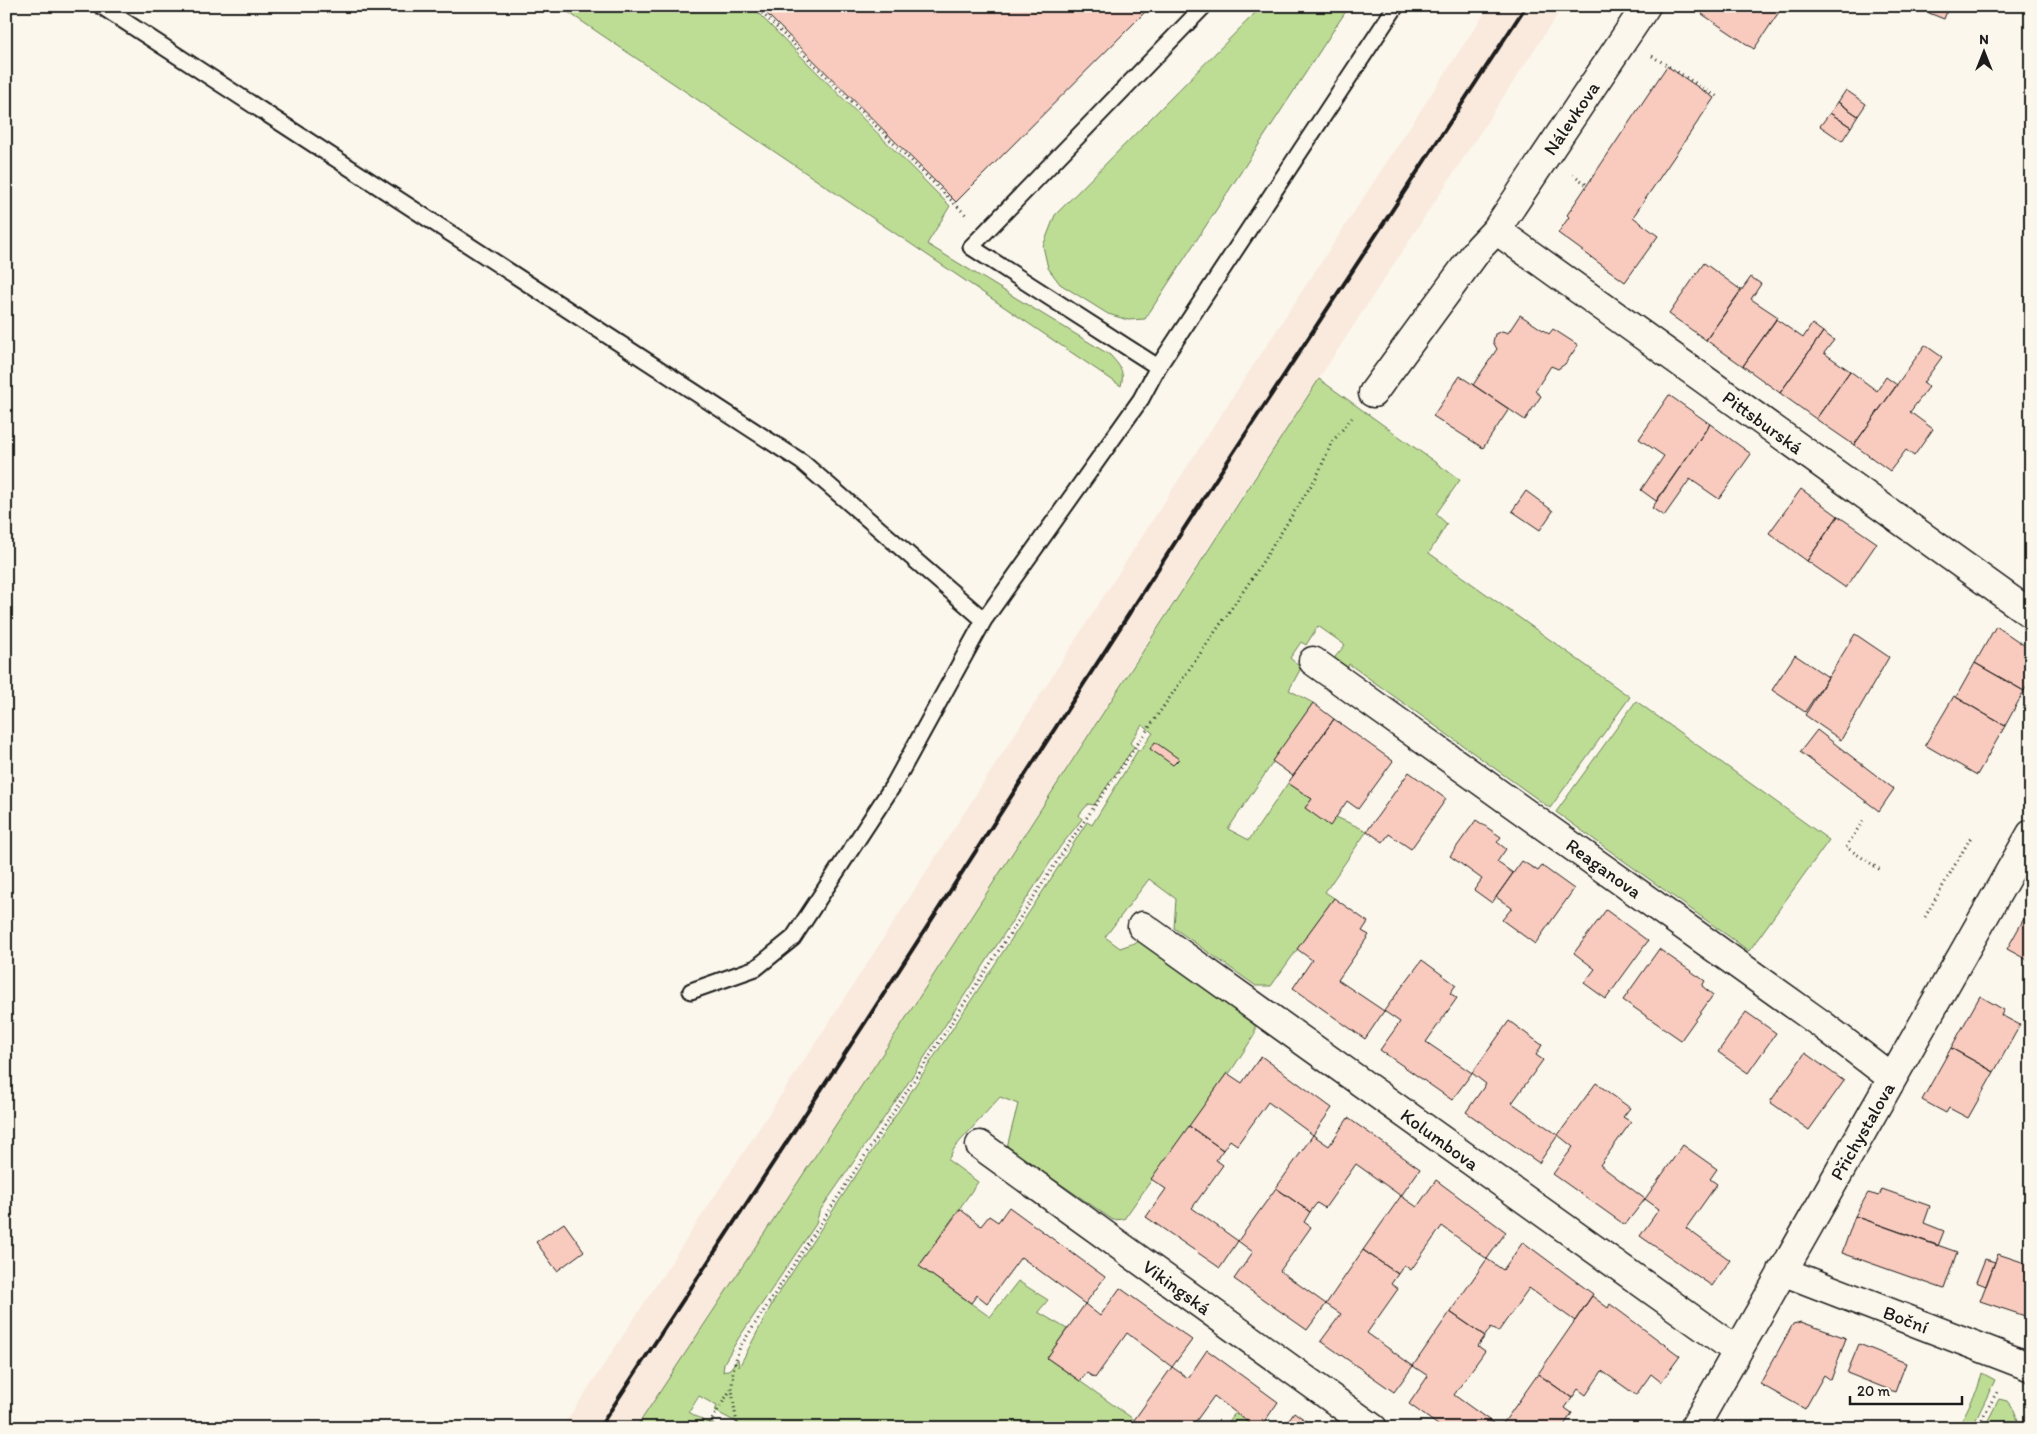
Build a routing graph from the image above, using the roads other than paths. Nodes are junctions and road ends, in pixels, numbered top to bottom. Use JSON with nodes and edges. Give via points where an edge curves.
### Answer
{"nodes":[{"id":1,"x":101,"y":6,"type":"edge"},
{"id":2,"x":1204,"y":6,"type":"edge"},
{"id":3,"x":1396,"y":6,"type":"edge"},
{"id":4,"x":1646,"y":6,"type":"edge"},
{"id":5,"x":1496,"y":230,"type":"junction"},
{"id":6,"x":1158,"y":367,"type":"junction"},
{"id":7,"x":1373,"y":393,"type":"road end"},
{"id":8,"x":2031,"y":614,"type":"edge"},
{"id":9,"x":984,"y":620,"type":"junction"},
{"id":10,"x":1313,"y":661,"type":"dead end"},
{"id":11,"x":2031,"y":834,"type":"edge"},
{"id":12,"x":1142,"y":926,"type":"dead end"},
{"id":13,"x":691,"y":991,"type":"dead end"},
{"id":14,"x":1892,"y":1078,"type":"junction"},
{"id":15,"x":980,"y":1145,"type":"dead end"},
{"id":16,"x":1782,"y":1271,"type":"junction"},
{"id":17,"x":1737,"y":1351,"type":"junction"},
{"id":18,"x":2031,"y":1367,"type":"edge"},
{"id":19,"x":1373,"y":1428,"type":"edge"},
{"id":20,"x":1694,"y":1428,"type":"edge"}],
"edges":[{"from":1,"to":9,"type":"lane","via":[[802,462]]},
{"from":2,"to":6,"type":"lane","via":[[971,246]]},
{"from":3,"to":6,"type":"lane"},
{"from":4,"to":5,"type":"street","name":"Nálevkova"},
{"from":5,"to":7,"type":"street","name":"Nálevkova","via":[[1479,248]]},
{"from":5,"to":8,"type":"street","name":"Pittsburská"},
{"from":6,"to":9,"type":"lane","via":[[1141,399]]},
{"from":9,"to":13,"type":"lane","via":[[894,784],[793,938],[756,968]]},
{"from":10,"to":14,"type":"street","name":"Reaganova","via":[[1816,1020]]},
{"from":11,"to":14,"type":"street","name":"Přichystalova"},
{"from":12,"to":17,"type":"street","name":"Kolumbova"},
{"from":14,"to":16,"type":"street","name":"Přichystalova"},
{"from":15,"to":19,"type":"street","name":"Vikingská"},
{"from":16,"to":17,"type":"street","name":"Přichystalova"},
{"from":16,"to":18,"type":"street","name":"Boční"},
{"from":17,"to":20,"type":"street","name":"Přichystalova"}]}
